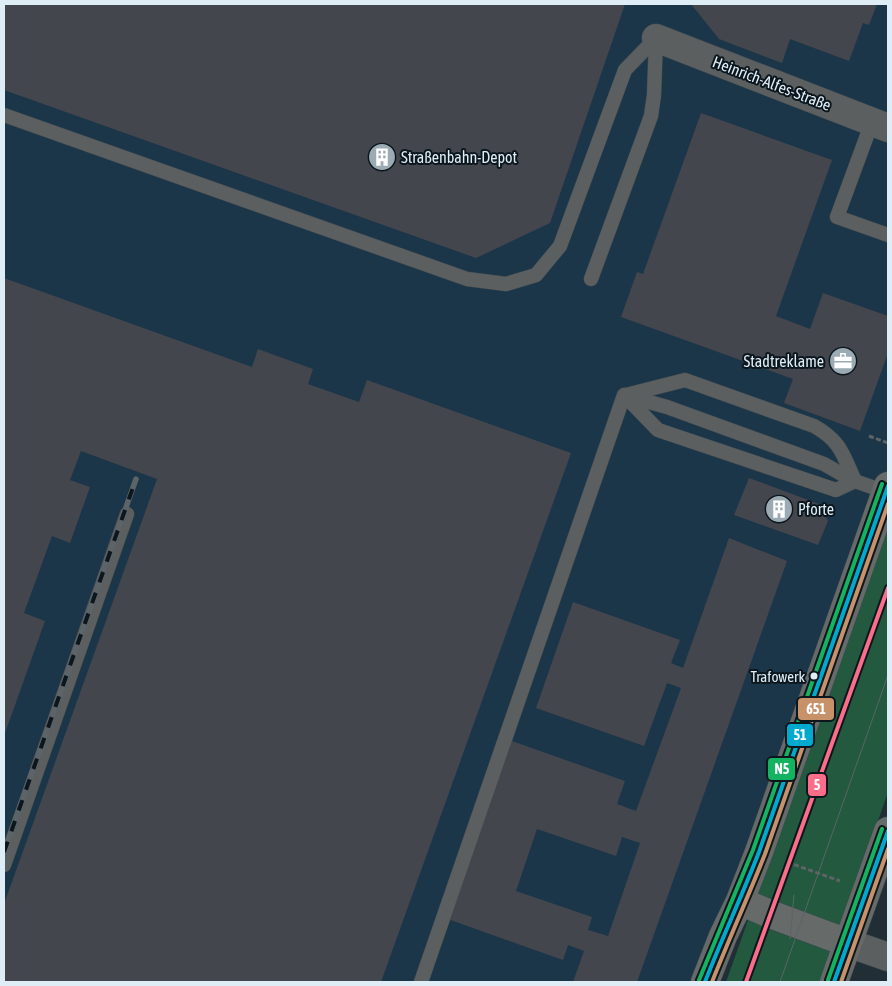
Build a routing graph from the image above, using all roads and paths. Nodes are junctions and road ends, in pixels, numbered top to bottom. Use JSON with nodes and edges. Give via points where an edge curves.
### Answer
{"nodes":[{"id":1,"x":656,"y":38,"type":"junction"},
{"id":2,"x":4,"y":115,"type":"edge"},
{"id":3,"x":880,"y":125,"type":"edge"},
{"id":4,"x":888,"y":235,"type":"edge"},
{"id":5,"x":591,"y":279,"type":"dead end"},
{"id":6,"x":624,"y":396,"type":"junction"},
{"id":7,"x":869,"y":436,"type":"dead end"},
{"id":8,"x":888,"y":443,"type":"edge"},
{"id":9,"x":855,"y":481,"type":"junction"},
{"id":10,"x":888,"y":490,"type":"edge"},
{"id":11,"x":127,"y":514,"type":"dead end"},
{"id":12,"x":888,"y":831,"type":"edge"},
{"id":13,"x":759,"y":852,"type":"junction"},
{"id":14,"x":4,"y":865,"type":"edge"},
{"id":15,"x":867,"y":892,"type":"junction"},
{"id":16,"x":740,"y":901,"type":"junction"},
{"id":17,"x":848,"y":943,"type":"junction"},
{"id":18,"x":888,"y":957,"type":"edge"},
{"id":19,"x":421,"y":982,"type":"edge"},
{"id":20,"x":705,"y":982,"type":"edge"},
{"id":21,"x":834,"y":982,"type":"edge"}],
"edges":[{"from":1,"to":2,"type":"lane","via":[[624,70],[560,246],[536,275],[506,284],[467,279]]},
{"from":1,"to":3,"type":"street","name":"Heinrich-Alfes-Straße"},
{"from":1,"to":5,"type":"lane","via":[[651,116]]},
{"from":3,"to":4,"type":"lane","via":[[837,217]]},
{"from":6,"to":9,"type":"lane","via":[[667,407],[824,464]]},
{"from":6,"to":9,"type":"lane","via":[[658,430],[836,490]]},
{"from":6,"to":9,"type":"lane","via":[[685,380],[814,426],[839,445]]},
{"from":6,"to":19,"type":"lane"},
{"from":7,"to":8,"type":"path"},
{"from":9,"to":10,"type":"lane"},
{"from":10,"to":13,"type":"main road"},
{"from":11,"to":14,"type":"lane"},
{"from":12,"to":15,"type":"main road"},
{"from":13,"to":15,"type":"path"},
{"from":13,"to":16,"type":"main road"},
{"from":15,"to":17,"type":"main road"},
{"from":16,"to":17,"type":"main road"},
{"from":16,"to":20,"type":"main road","via":[[722,936]]},
{"from":17,"to":18,"type":"street"},
{"from":17,"to":21,"type":"main road"}]}
